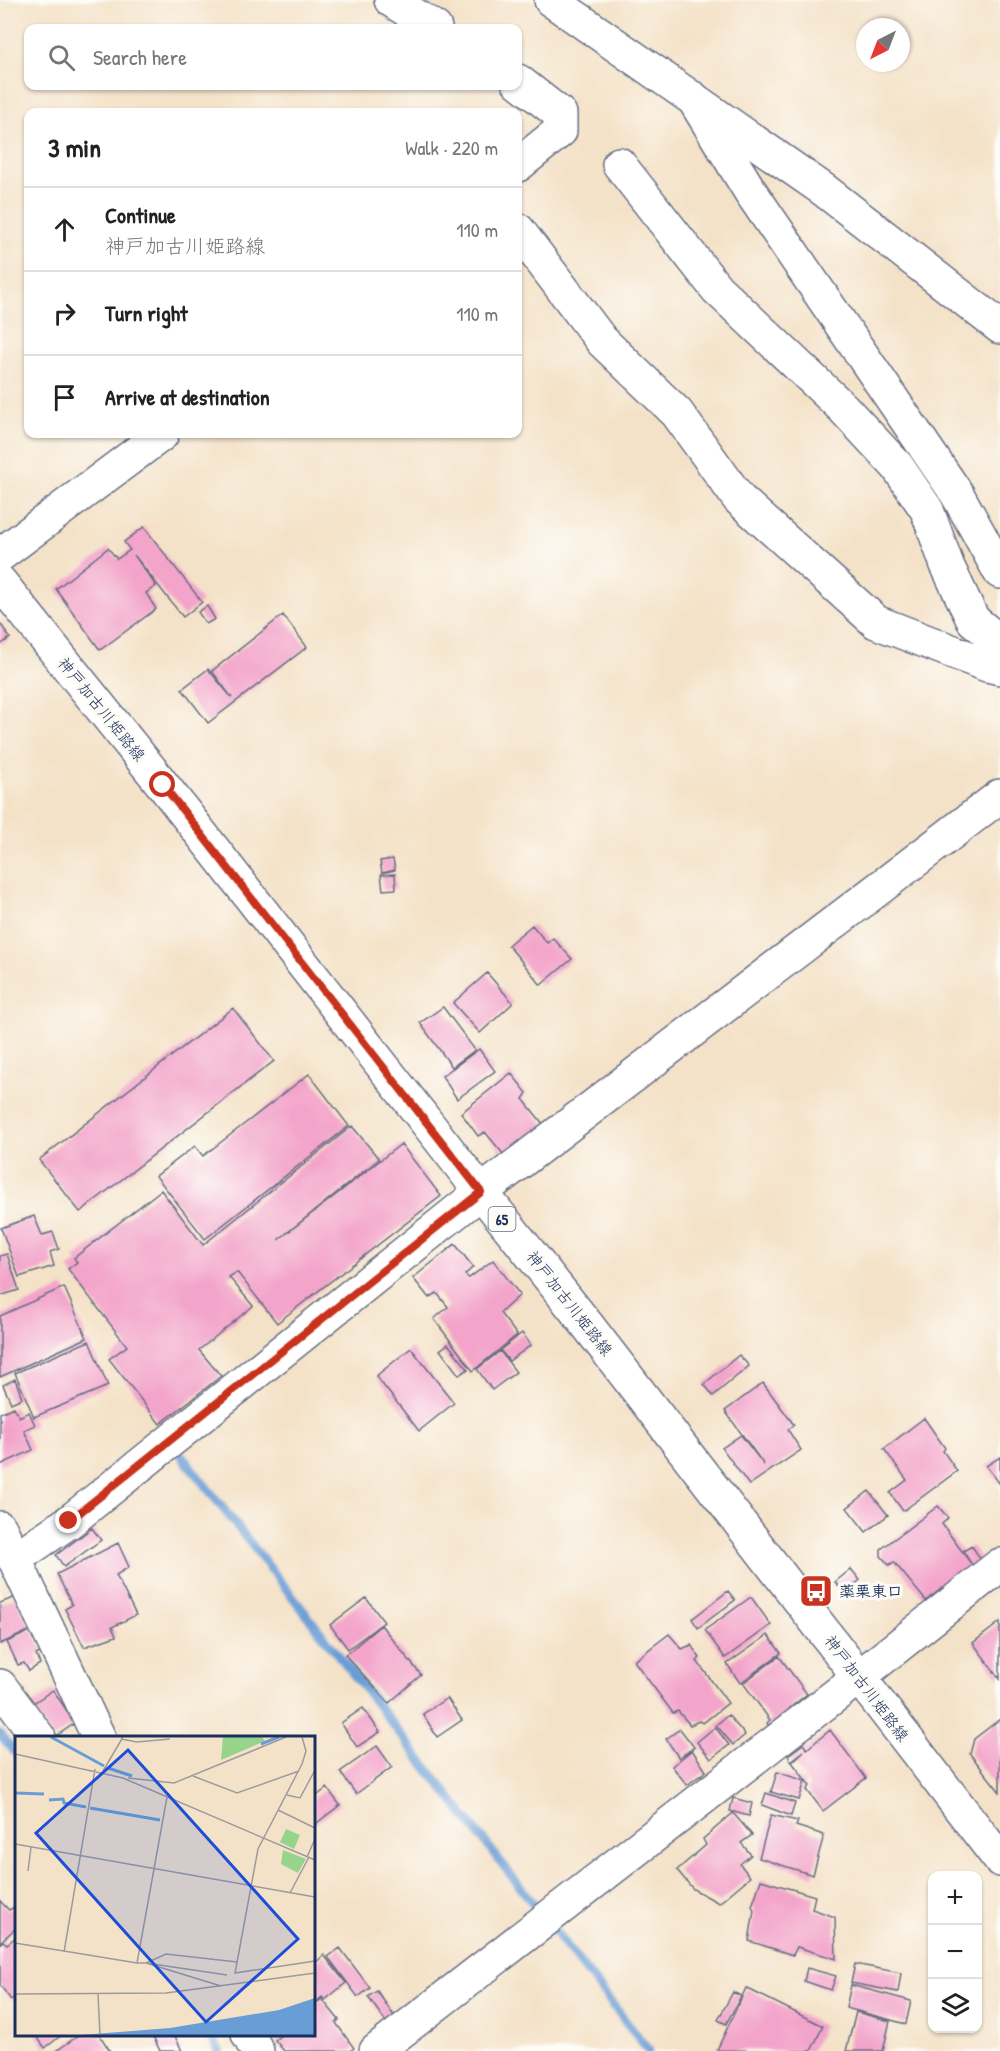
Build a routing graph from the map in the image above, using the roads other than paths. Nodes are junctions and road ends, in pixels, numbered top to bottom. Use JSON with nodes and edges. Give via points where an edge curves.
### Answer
{"nodes":[{"id":1,"x":391,"y":0,"type":"edge"},
{"id":2,"x":551,"y":0,"type":"edge"},
{"id":3,"x":429,"y":24,"type":"edge"},
{"id":4,"x":522,"y":84,"type":"edge"},
{"id":5,"x":693,"y":98,"type":"junction"},
{"id":6,"x":522,"y":162,"type":"edge"},
{"id":7,"x":619,"y":164,"type":"dead end"},
{"id":8,"x":522,"y":235,"type":"edge"},
{"id":9,"x":1000,"y":327,"type":"edge"},
{"id":10,"x":157,"y":438,"type":"edge"},
{"id":11,"x":0,"y":555,"type":"edge"},
{"id":12,"x":1000,"y":572,"type":"edge"},
{"id":13,"x":0,"y":582,"type":"edge"},
{"id":14,"x":1000,"y":642,"type":"edge"},
{"id":15,"x":1000,"y":668,"type":"edge"},
{"id":16,"x":1000,"y":796,"type":"edge"},
{"id":17,"x":481,"y":1192,"type":"junction"},
{"id":18,"x":0,"y":1528,"type":"edge"},
{"id":19,"x":14,"y":1559,"type":"junction"},
{"id":20,"x":1000,"y":1565,"type":"edge"},
{"id":21,"x":859,"y":1677,"type":"junction"},
{"id":22,"x":0,"y":1686,"type":"edge"},
{"id":23,"x":38,"y":1736,"type":"edge"},
{"id":24,"x":99,"y":1736,"type":"edge"},
{"id":25,"x":1000,"y":1860,"type":"edge"},
{"id":26,"x":249,"y":2036,"type":"edge"},
{"id":27,"x":257,"y":2051,"type":"edge"},
{"id":28,"x":376,"y":2051,"type":"edge"}],
"edges":[{"from":1,"to":3,"type":"street"},
{"from":2,"to":5,"type":"street"},
{"from":4,"to":6,"type":"street","via":[[560,114],[560,131]]},
{"from":5,"to":9,"type":"street","via":[[824,190]]},
{"from":5,"to":12,"type":"street","via":[[750,191],[957,494]]},
{"from":7,"to":14,"type":"street","via":[[717,289],[843,408],[897,466],[927,510],[973,620]]},
{"from":8,"to":15,"type":"street","via":[[602,341],[677,413],[739,499],[876,622]]},
{"from":10,"to":11,"type":"street"},
{"from":13,"to":17,"type":"street","name":"神戸加古川姫路線","number":"65"},
{"from":16,"to":17,"type":"street"},
{"from":17,"to":19,"type":"street","via":[[69,1521]]},
{"from":17,"to":21,"type":"street","name":"神戸加古川姫路線","number":"65"},
{"from":18,"to":19,"type":"street"},
{"from":19,"to":24,"type":"street"},
{"from":20,"to":21,"type":"street"},
{"from":21,"to":25,"type":"street","name":"神戸加古川姫路線","number":"65"},
{"from":21,"to":28,"type":"street"},
{"from":22,"to":23,"type":"street"},
{"from":26,"to":27,"type":"street"}]}
